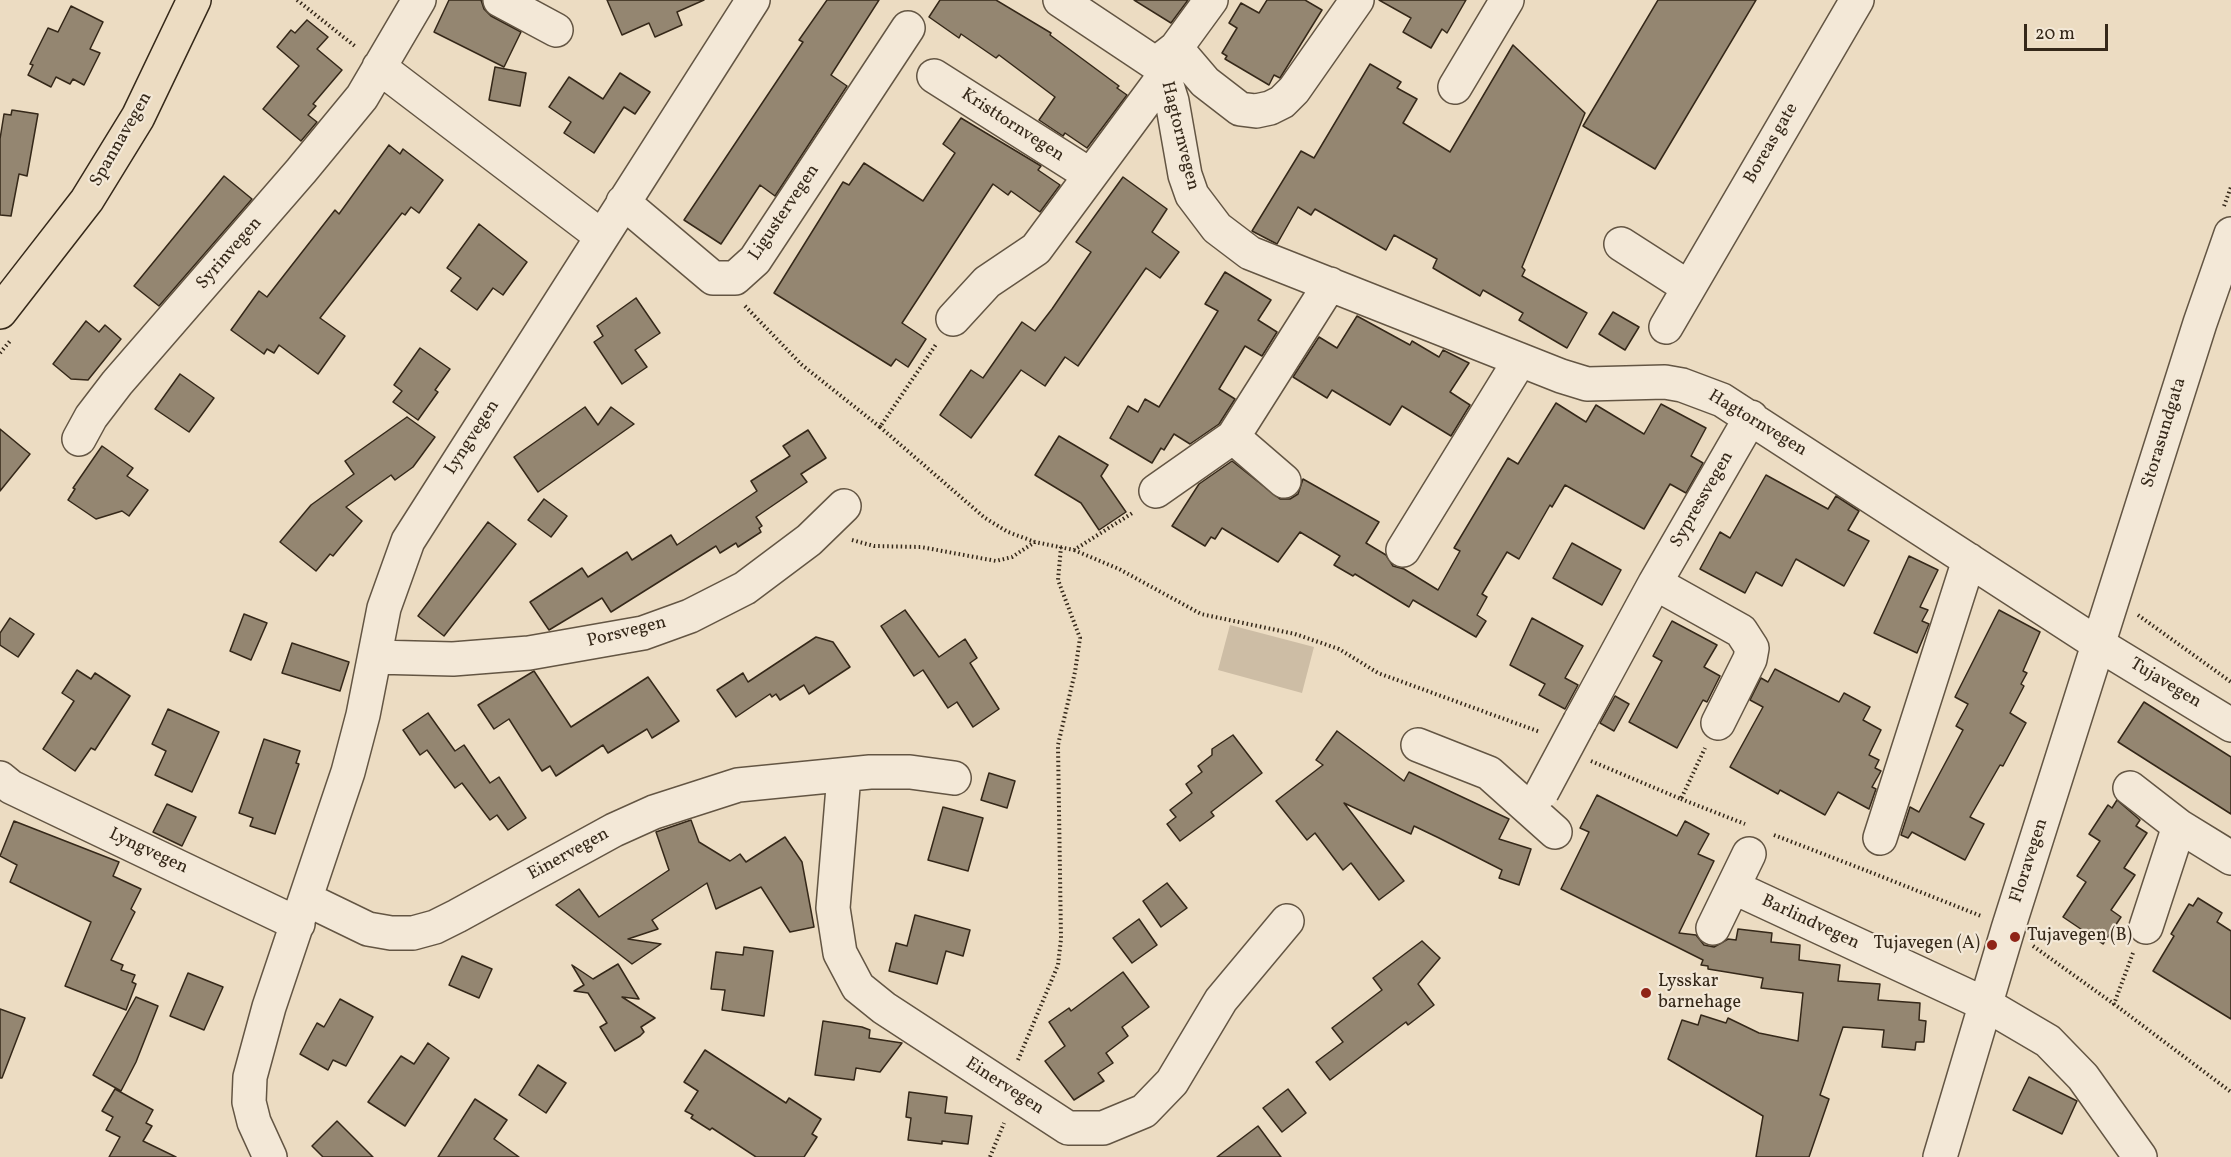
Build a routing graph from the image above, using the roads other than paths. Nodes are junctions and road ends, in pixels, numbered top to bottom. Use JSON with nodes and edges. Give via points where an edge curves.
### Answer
{"nodes":[{"id":1,"x":194,"y":0,"type":"edge"},
{"id":2,"x":419,"y":0,"type":"edge"},
{"id":3,"x":500,"y":0,"type":"edge"},
{"id":4,"x":753,"y":0,"type":"edge"},
{"id":5,"x":1060,"y":0,"type":"edge"},
{"id":6,"x":1211,"y":0,"type":"edge"},
{"id":7,"x":1357,"y":0,"type":"edge"},
{"id":8,"x":1507,"y":0,"type":"edge"},
{"id":9,"x":1857,"y":0,"type":"edge"},
{"id":10,"x":908,"y":28,"type":"dead end"},
{"id":11,"x":556,"y":30,"type":"dead end"},
{"id":12,"x":1166,"y":62,"type":"junction"},
{"id":13,"x":379,"y":67,"type":"junction"},
{"id":14,"x":934,"y":76,"type":"dead end"},
{"id":15,"x":1455,"y":87,"type":"dead end"},
{"id":16,"x":1090,"y":176,"type":"junction"},
{"id":17,"x":623,"y":202,"type":"junction"},
{"id":18,"x":2231,"y":234,"type":"edge"},
{"id":19,"x":601,"y":236,"type":"junction"},
{"id":20,"x":1621,"y":244,"type":"dead end"},
{"id":21,"x":33,"y":270,"type":"junction"},
{"id":22,"x":1330,"y":284,"type":"junction"},
{"id":23,"x":1688,"y":287,"type":"junction"},
{"id":24,"x":0,"y":303,"type":"edge"},
{"id":25,"x":0,"y":312,"type":"edge"},
{"id":26,"x":952,"y":319,"type":"road end"},
{"id":27,"x":1666,"y":327,"type":"dead end"},
{"id":28,"x":1520,"y":360,"type":"junction"},
{"id":29,"x":1751,"y":417,"type":"junction"},
{"id":30,"x":1233,"y":437,"type":"junction"},
{"id":31,"x":79,"y":439,"type":"dead end"},
{"id":32,"x":1284,"y":481,"type":"dead end"},
{"id":33,"x":1156,"y":490,"type":"road end"},
{"id":34,"x":836,"y":513,"type":"road end"},
{"id":35,"x":1404,"y":550,"type":"dead end"},
{"id":36,"x":1969,"y":560,"type":"junction"},
{"id":37,"x":1655,"y":583,"type":"junction"},
{"id":38,"x":2100,"y":639,"type":"junction"},
{"id":39,"x":375,"y":657,"type":"junction"},
{"id":40,"x":1718,"y":723,"type":"road end"},
{"id":41,"x":2231,"y":725,"type":"edge"},
{"id":42,"x":1418,"y":746,"type":"dead end"},
{"id":43,"x":844,"y":775,"type":"junction"},
{"id":44,"x":0,"y":778,"type":"edge"},
{"id":45,"x":954,"y":778,"type":"dead end"},
{"id":46,"x":2130,"y":788,"type":"dead end"},
{"id":47,"x":1537,"y":801,"type":"junction"},
{"id":48,"x":2179,"y":826,"type":"junction"},
{"id":49,"x":1555,"y":832,"type":"dead end"},
{"id":50,"x":1756,"y":838,"type":"road end"},
{"id":51,"x":1880,"y":838,"type":"road end"},
{"id":52,"x":2231,"y":858,"type":"edge"},
{"id":53,"x":1733,"y":886,"type":"junction"},
{"id":54,"x":302,"y":911,"type":"junction"},
{"id":55,"x":1287,"y":921,"type":"dead end"},
{"id":56,"x":2146,"y":927,"type":"road end"},
{"id":57,"x":1713,"y":928,"type":"dead end"},
{"id":58,"x":1985,"y":1004,"type":"junction"},
{"id":59,"x":262,"y":1152,"type":"edge"},
{"id":60,"x":1940,"y":1157,"type":"edge"},
{"id":61,"x":2140,"y":1157,"type":"edge"}],
"edges":[{"from":1,"to":21,"type":"main road","name":"Spannavegen","via":[[132,126],[87,200]]},
{"from":2,"to":13,"type":"street","name":"Syrinvegen"},
{"from":3,"to":11,"type":"street"},
{"from":4,"to":17,"type":"street","name":"Lyngvegen"},
{"from":5,"to":12,"type":"street","name":"Hagtornvegen"},
{"from":6,"to":12,"type":"street"},
{"from":7,"to":12,"type":"street","via":[[1294,90],[1270,108],[1240,109],[1205,82]]},
{"from":8,"to":15,"type":"street"},
{"from":9,"to":23,"type":"street","name":"Boreas gate"},
{"from":10,"to":17,"type":"street","name":"Ligustervegen","via":[[755,260],[735,278],[713,278]]},
{"from":12,"to":16,"type":"street"},
{"from":12,"to":22,"type":"street","name":"Hagtornvegen","via":[[1185,175],[1192,195],[1211,220],[1251,253]]},
{"from":13,"to":19,"type":"street"},
{"from":13,"to":31,"type":"street","name":"Syrinvegen","via":[[354,106],[117,383]]},
{"from":14,"to":16,"type":"street","name":"Kristtornvegen"},
{"from":16,"to":26,"type":"street","via":[[1036,249],[987,282]]},
{"from":17,"to":19,"type":"street","name":"Lyngvegen"},
{"from":18,"to":38,"type":"street","name":"Storasundgata"},
{"from":19,"to":39,"type":"street","name":"Lyngvegen","via":[[408,541],[384,608]]},
{"from":20,"to":23,"type":"street"},
{"from":21,"to":24,"type":"main road","name":"Spannavegen"},
{"from":21,"to":25,"type":"main road","name":"Spannavegen"},
{"from":22,"to":28,"type":"street","name":"Hagtornvegen"},
{"from":22,"to":30,"type":"street"},
{"from":23,"to":27,"type":"street","name":"Boreas gate"},
{"from":28,"to":29,"type":"street","name":"Hagtornvegen","via":[[1587,384],[1682,385],[1722,400]]},
{"from":28,"to":35,"type":"street"},
{"from":29,"to":36,"type":"street","name":"Hagtornvegen"},
{"from":29,"to":37,"type":"street","name":"Sypressvegen"},
{"from":30,"to":32,"type":"street"},
{"from":30,"to":33,"type":"street"},
{"from":34,"to":39,"type":"street","name":"Porsvegen","via":[[809,540],[745,588],[690,616],[643,633],[528,654],[453,659]]},
{"from":36,"to":38,"type":"street","name":"Hagtornvegen"},
{"from":36,"to":51,"type":"street"},
{"from":37,"to":40,"type":"street","via":[[1757,638]]},
{"from":37,"to":47,"type":"street","name":"Sypressvegen","bridge":true},
{"from":38,"to":41,"type":"street","name":"Tujavegen"},
{"from":38,"to":58,"type":"street","name":"Floravegen"},
{"from":39,"to":54,"type":"street","name":"Lyngvegen","via":[[348,772]]},
{"from":42,"to":47,"type":"street","via":[[1489,773]]},
{"from":43,"to":45,"type":"street","name":"Einervegen","via":[[910,772]]},
{"from":43,"to":54,"type":"street","name":"Einervegen","via":[[738,785],[654,812],[457,916],[413,933],[368,929]]},
{"from":43,"to":55,"type":"street","name":"Einervegen","via":[[833,908],[840,953],[858,987],[1068,1128],[1104,1128],[1144,1111],[1172,1082],[1221,1000]]},
{"from":44,"to":54,"type":"street","name":"Lyngvegen","via":[[11,787]]},
{"from":46,"to":48,"type":"street"},
{"from":47,"to":49,"type":"street"},
{"from":48,"to":52,"type":"street"},
{"from":48,"to":56,"type":"street"},
{"from":50,"to":53,"type":"street"},
{"from":53,"to":57,"type":"street"},
{"from":53,"to":58,"type":"street","name":"Barlindvegen"},
{"from":54,"to":59,"type":"street","name":"Lyngvegen","via":[[250,1077],[249,1102]]},
{"from":58,"to":60,"type":"street","name":"Floravegen"},
{"from":58,"to":61,"type":"street","name":"Barlindvegen","via":[[2029,1028],[2066,1058]]}]}
